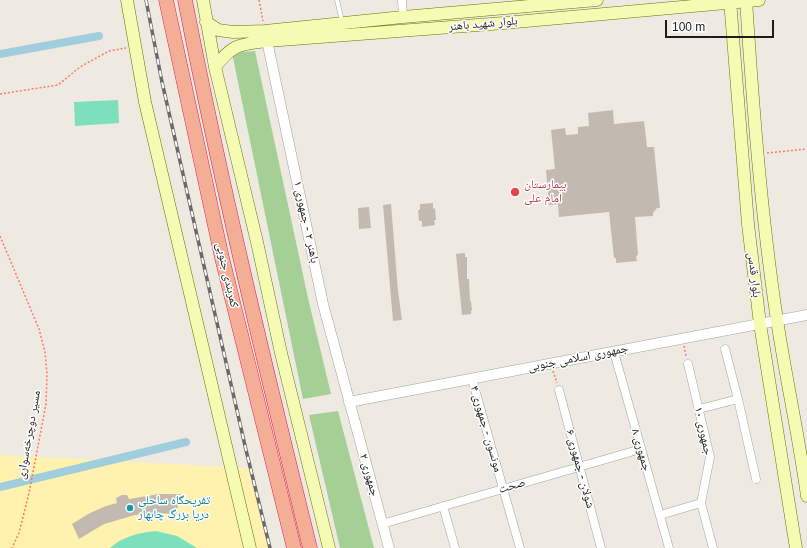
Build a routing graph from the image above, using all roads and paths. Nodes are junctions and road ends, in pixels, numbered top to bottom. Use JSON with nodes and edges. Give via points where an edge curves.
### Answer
{"nodes":[{"id":1,"x":127,"y":0,"type":"edge"},
{"id":2,"x":166,"y":0,"type":"edge"},
{"id":3,"x":185,"y":0,"type":"edge"},
{"id":4,"x":203,"y":0,"type":"edge"},
{"id":5,"x":259,"y":0,"type":"edge"},
{"id":6,"x":337,"y":0,"type":"edge"},
{"id":7,"x":402,"y":0,"type":"edge"},
{"id":8,"x":597,"y":0,"type":"edge"},
{"id":9,"x":759,"y":0,"type":"edge"},
{"id":10,"x":746,"y":1,"type":"edge"},
{"id":11,"x":730,"y":2,"type":"edge"},
{"id":12,"x":403,"y":17,"type":"junction"},
{"id":13,"x":206,"y":22,"type":"junction"},
{"id":14,"x":343,"y":23,"type":"junction"},
{"id":15,"x":266,"y":36,"type":"junction"},
{"id":16,"x":135,"y":47,"type":"junction"},
{"id":17,"x":215,"y":67,"type":"junction"},
{"id":18,"x":0,"y":94,"type":"edge"},
{"id":19,"x":807,"y":149,"type":"edge"},
{"id":20,"x":757,"y":153,"type":"junction"},
{"id":21,"x":764,"y":223,"type":"junction"},
{"id":22,"x":748,"y":224,"type":"junction"},
{"id":23,"x":0,"y":236,"type":"edge"},
{"id":24,"x":807,"y":315,"type":"edge"},
{"id":25,"x":777,"y":320,"type":"junction"},
{"id":26,"x":760,"y":324,"type":"junction"},
{"id":27,"x":682,"y":339,"type":"junction"},
{"id":28,"x":725,"y":349,"type":"dead end"},
{"id":29,"x":614,"y":352,"type":"junction"},
{"id":30,"x":551,"y":364,"type":"junction"},
{"id":31,"x":688,"y":364,"type":"joint"},
{"id":32,"x":472,"y":379,"type":"junction"},
{"id":33,"x":559,"y":390,"type":"joint"},
{"id":34,"x":738,"y":399,"type":"junction"},
{"id":35,"x":349,"y":402,"type":"junction"},
{"id":36,"x":699,"y":409,"type":"junction"},
{"id":37,"x":641,"y":449,"type":"junction"},
{"id":38,"x":579,"y":467,"type":"junction"},
{"id":39,"x":756,"y":479,"type":"dead end"},
{"id":40,"x":503,"y":489,"type":"junction"},
{"id":41,"x":807,"y":496,"type":"edge"},
{"id":42,"x":701,"y":503,"type":"junction"},
{"id":43,"x":443,"y":506,"type":"junction"},
{"id":44,"x":660,"y":516,"type":"junction"},
{"id":45,"x":382,"y":524,"type":"junction"},
{"id":46,"x":12,"y":548,"type":"edge"},
{"id":47,"x":250,"y":548,"type":"edge"},
{"id":48,"x":294,"y":548,"type":"edge"},
{"id":49,"x":310,"y":548,"type":"edge"},
{"id":50,"x":329,"y":548,"type":"edge"},
{"id":51,"x":389,"y":548,"type":"edge"},
{"id":52,"x":455,"y":548,"type":"edge"},
{"id":53,"x":520,"y":548,"type":"edge"},
{"id":54,"x":601,"y":548,"type":"edge"},
{"id":55,"x":669,"y":548,"type":"edge"},
{"id":56,"x":713,"y":548,"type":"edge"},
{"id":57,"x":796,"y":548,"type":"edge"}],
"edges":[{"from":1,"to":16,"type":"main road"},
{"from":2,"to":48,"type":"highway","name":"کمربندی جنوبی","via":[[222,258]]},
{"from":3,"to":49,"type":"highway","name":"کمربندی جنوبی","via":[[205,105]]},
{"from":4,"to":13,"type":"main road"},
{"from":5,"to":15,"type":"path"},
{"from":6,"to":14,"type":"lane"},
{"from":7,"to":12,"type":"street"},
{"from":8,"to":12,"type":"main road","name":"بلوار شهید باهنر"},
{"from":9,"to":10,"type":"main road","name":"بلوار شهید باهنر"},
{"from":10,"to":11,"type":"main road","name":"بلوار شهید باهنر"},
{"from":10,"to":20,"type":"main road","name":"بلوار قدس"},
{"from":11,"to":15,"type":"main road","name":"بلوار شهید باهنر","via":[[504,23]]},
{"from":11,"to":22,"type":"main road","name":"بلوار قدس"},
{"from":12,"to":14,"type":"main road","name":"بلوار شهید باهنر"},
{"from":13,"to":15,"type":"main road","name":"بلوار شهید باهنر","via":[[218,30]]},
{"from":13,"to":17,"type":"main road"},
{"from":14,"to":15,"type":"main road","name":"بلوار شهید باهنر"},
{"from":15,"to":17,"type":"main road","name":"بلوار شهید باهنر","via":[[230,50]]},
{"from":15,"to":35,"type":"street","name":"باهنر ۲ - جمهوری ۱","via":[[323,304]]},
{"from":16,"to":18,"type":"path","via":[[109,51],[80,67],[58,85]]},
{"from":16,"to":47,"type":"main road","via":[[152,133]]},
{"from":17,"to":50,"type":"main road"},
{"from":19,"to":20,"type":"path"},
{"from":20,"to":21,"type":"main road","name":"بلوار قدس"},
{"from":21,"to":22,"type":"main road"},
{"from":21,"to":25,"type":"main road","name":"بلوار قدس"},
{"from":22,"to":26,"type":"main road","name":"بلوار قدس"},
{"from":23,"to":46,"type":"path","name":"مسیر دوچرخه‌سواری","via":[[39,329],[47,374],[46,404],[32,478],[19,533]]},
{"from":24,"to":25,"type":"street","name":"جمهوری اسلامی جنوبی"},
{"from":25,"to":26,"type":"street","name":"جمهوری اسلامی جنوبی"},
{"from":25,"to":41,"type":"main road","name":"بلوار قدس"},
{"from":26,"to":27,"type":"street","name":"جمهوری اسلامی جنوبی"},
{"from":26,"to":57,"type":"main road","name":"بلوار قدس"},
{"from":27,"to":29,"type":"street","name":"جمهوری اسلامی جنوبی"},
{"from":27,"to":31,"type":"path"},
{"from":28,"to":34,"type":"street"},
{"from":29,"to":30,"type":"street","name":"جمهوری اسلامی جنوبی"},
{"from":29,"to":37,"type":"street","name":"جمهوری ۸"},
{"from":30,"to":32,"type":"street","name":"جمهوری اسلامی جنوبی"},
{"from":30,"to":33,"type":"path"},
{"from":31,"to":36,"type":"street","name":"جمهوری ۱۰"},
{"from":32,"to":35,"type":"street","name":"جمهوری اسلامی جنوبی"},
{"from":32,"to":40,"type":"street","name":"مونسون - جمهوری ۴"},
{"from":33,"to":38,"type":"street","name":"شولان - جمهوری ۶"},
{"from":34,"to":36,"type":"street"},
{"from":34,"to":39,"type":"street"},
{"from":35,"to":45,"type":"street","name":"جمهوری ۲"},
{"from":36,"to":42,"type":"street","name":"جمهوری ۱۰","via":[[710,457]]},
{"from":37,"to":38,"type":"street","name":"صحت"},
{"from":37,"to":44,"type":"street","name":"جمهوری ۸"},
{"from":38,"to":40,"type":"street","name":"صحت"},
{"from":38,"to":54,"type":"street","name":"شولان - جمهوری ۶"},
{"from":40,"to":43,"type":"street","name":"صحت"},
{"from":40,"to":53,"type":"street","name":"مونسون - جمهوری ۴"},
{"from":42,"to":44,"type":"street"},
{"from":42,"to":56,"type":"street","name":"جمهوری ۱۰"},
{"from":43,"to":45,"type":"street","name":"صحت"},
{"from":43,"to":52,"type":"street"},
{"from":44,"to":55,"type":"street","name":"جمهوری ۸"},
{"from":45,"to":51,"type":"street","name":"جمهوری ۲"}]}
